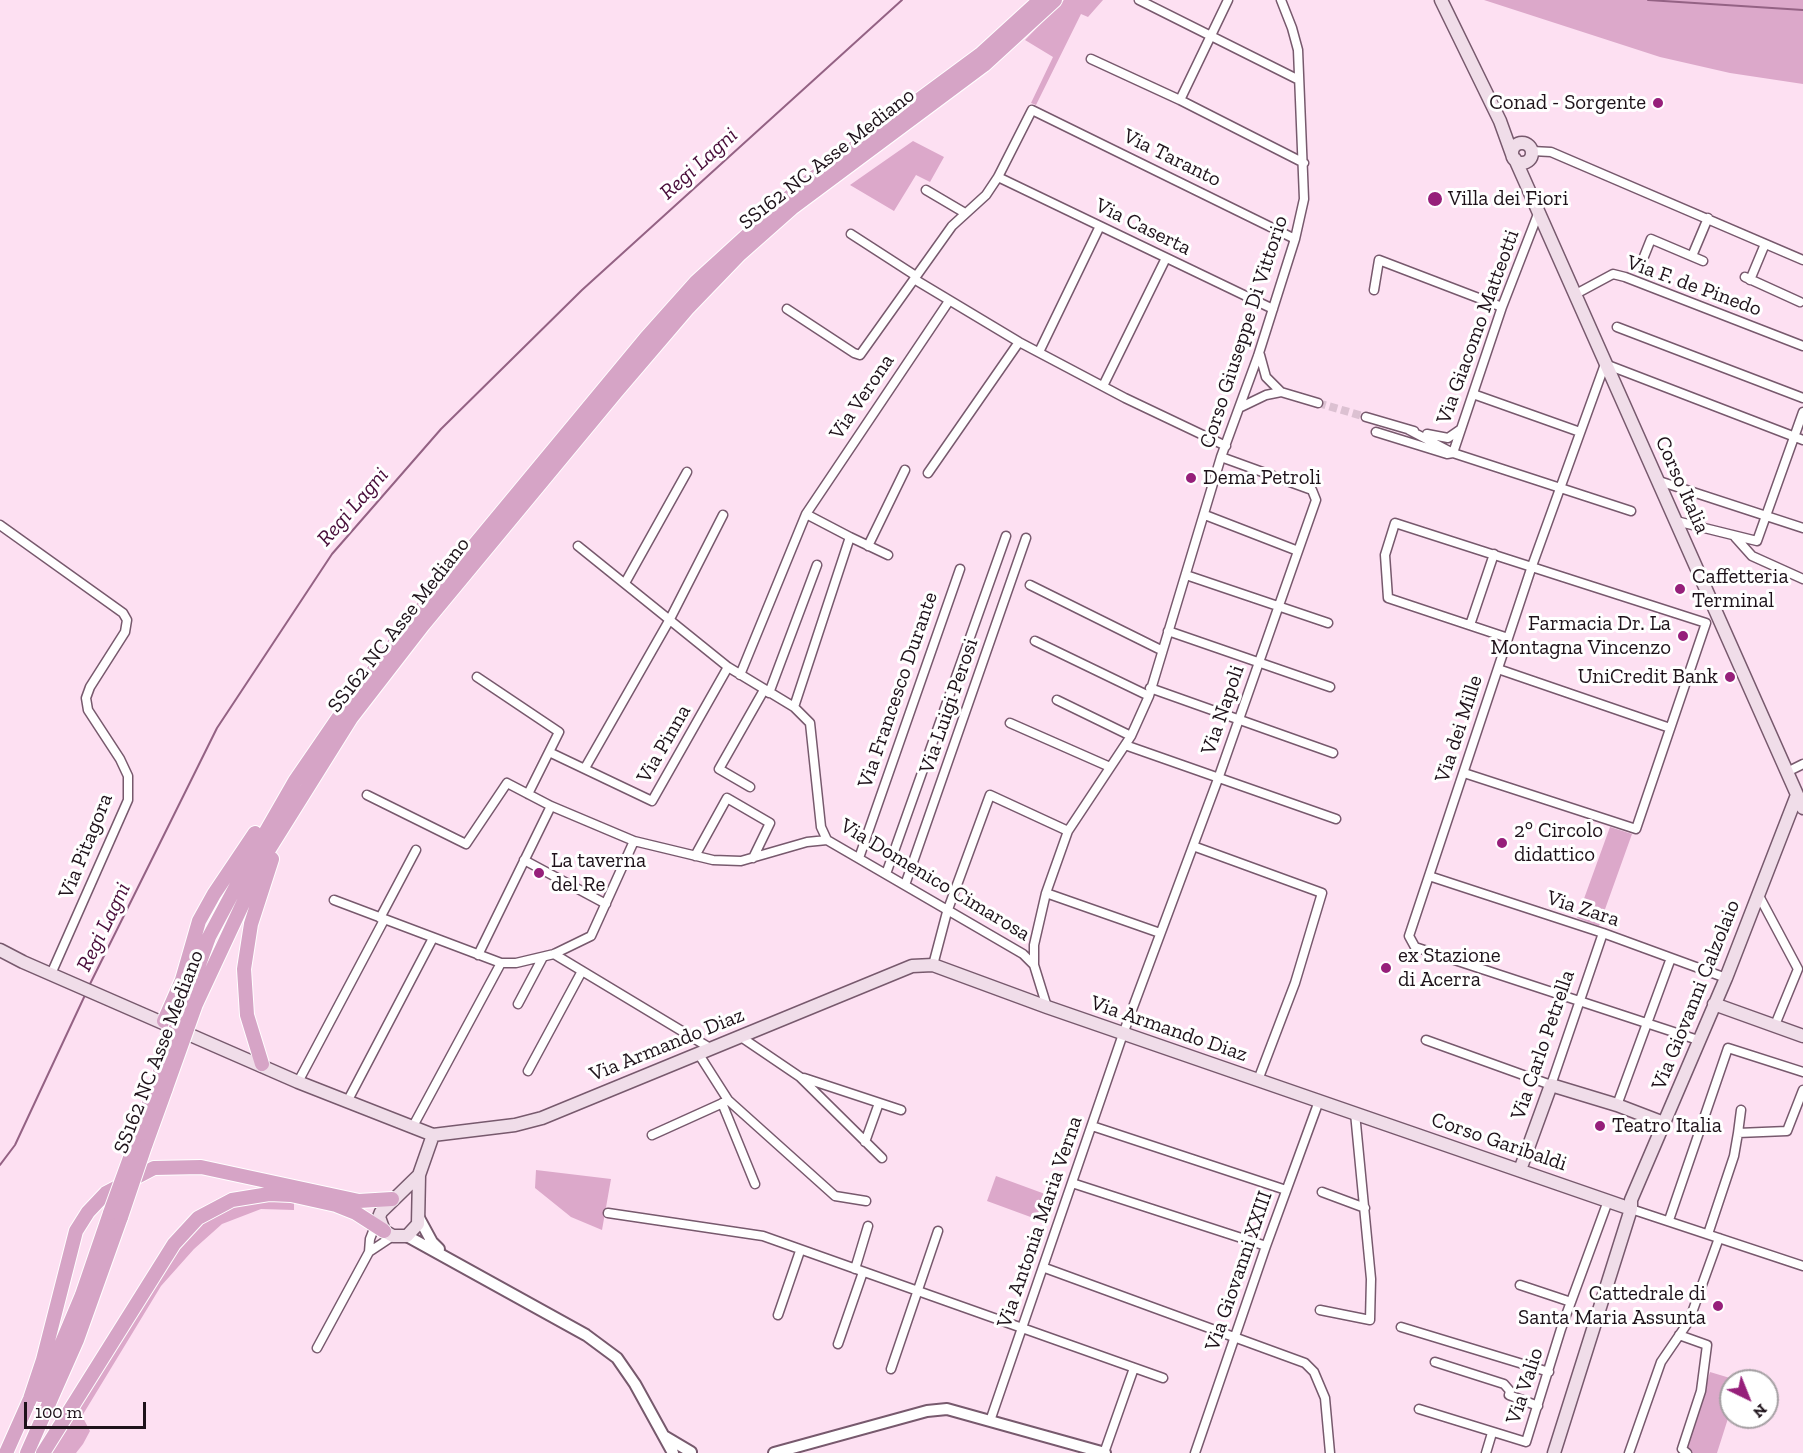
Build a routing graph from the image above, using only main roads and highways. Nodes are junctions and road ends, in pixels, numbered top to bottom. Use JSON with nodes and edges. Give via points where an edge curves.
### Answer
{"nodes":[{"id":1,"x":1040,"y":0,"type":"edge"},
{"id":2,"x":1055,"y":0,"type":"edge"},
{"id":3,"x":1441,"y":0,"type":"edge"},
{"id":4,"x":1500,"y":121,"type":"junction"},
{"id":5,"x":1529,"y":151,"type":"junction"},
{"id":6,"x":1514,"y":158,"type":"junction"},
{"id":7,"x":1525,"y":178,"type":"junction"},
{"id":8,"x":302,"y":783,"type":"junction"},
{"id":9,"x":1797,"y":795,"type":"junction"},
{"id":10,"x":1803,"y":808,"type":"edge"},
{"id":11,"x":0,"y":950,"type":"edge"},
{"id":12,"x":1714,"y":1004,"type":"junction"},
{"id":13,"x":164,"y":1022,"type":"junction"},
{"id":14,"x":1803,"y":1035,"type":"edge"},
{"id":15,"x":262,"y":1064,"type":"junction"},
{"id":16,"x":1355,"y":1113,"type":"joint"},
{"id":17,"x":1664,"y":1123,"type":"junction"},
{"id":18,"x":433,"y":1135,"type":"junction"},
{"id":19,"x":1520,"y":1170,"type":"junction"},
{"id":20,"x":419,"y":1175,"type":"junction"},
{"id":21,"x":392,"y":1199,"type":"junction"},
{"id":22,"x":1631,"y":1209,"type":"junction"},
{"id":23,"x":418,"y":1213,"type":"junction"},
{"id":24,"x":116,"y":1215,"type":"junction"},
{"id":25,"x":382,"y":1228,"type":"junction"},
{"id":26,"x":6,"y":1453,"type":"edge"},
{"id":27,"x":13,"y":1453,"type":"edge"},
{"id":28,"x":27,"y":1453,"type":"edge"},
{"id":29,"x":44,"y":1453,"type":"edge"},
{"id":30,"x":1554,"y":1453,"type":"edge"}],
"edges":[{"from":1,"to":8,"type":"highway","name":"SS162 NC Asse Mediano","via":[[981,54],[797,189],[696,282],[413,619]]},
{"from":2,"to":8,"type":"highway","name":"SS162 NC Asse Mediano","via":[[984,65],[792,208],[687,309],[423,625]]},
{"from":3,"to":4,"type":"main road","name":"Corso Italia"},
{"from":4,"to":5,"type":"main road","name":"Corso Italia"},
{"from":4,"to":6,"type":"main road","name":"Corso Italia"},
{"from":5,"to":6,"type":"main road","via":[[1523,163]]},
{"from":5,"to":6,"type":"main road","via":[[1516,145]]},
{"from":5,"to":7,"type":"main road"},
{"from":6,"to":7,"type":"main road","name":"Corso Italia"},
{"from":7,"to":9,"type":"main road","name":"Corso Italia"},
{"from":8,"to":13,"type":"highway","via":[[262,822],[214,894],[199,921],[182,980]]},
{"from":8,"to":15,"type":"highway","via":[[270,863],[251,924],[244,969],[247,1016]]},
{"from":8,"to":24,"type":"highway","name":"SS162 NC Asse Mediano","bridge":true,"via":[[209,937],[191,1002]]},
{"from":9,"to":10,"type":"main road","name":"Corso Italia"},
{"from":9,"to":12,"type":"main road","name":"Via Giovanni Calzolaio"},
{"from":11,"to":13,"type":"main road","name":"Via Armando Diaz"},
{"from":12,"to":14,"type":"main road"},
{"from":12,"to":17,"type":"main road","name":"Via Giovanni Calzolaio"},
{"from":13,"to":15,"type":"main road","name":"Via Armando Diaz"},
{"from":15,"to":18,"type":"main road","name":"Via Armando Diaz"},
{"from":16,"to":18,"type":"main road","name":"Via Armando Diaz","via":[[933,965],[912,966],[542,1118],[504,1127]]},
{"from":16,"to":19,"type":"main road","name":"Corso Garibaldi"},
{"from":17,"to":19,"type":"main road","name":"Via Carlo Petrella","via":[[1551,1084]]},
{"from":17,"to":22,"type":"main road","name":"Via Giovanni Calzolaio","via":[[1631,1200]]},
{"from":18,"to":20,"type":"main road"},
{"from":19,"to":22,"type":"main road","name":"Corso Garibaldi"},
{"from":20,"to":21,"type":"main road"},
{"from":20,"to":23,"type":"main road"},
{"from":21,"to":23,"type":"main road","via":[[403,1199]]},
{"from":21,"to":25,"type":"main road"},
{"from":21,"to":26,"type":"highway","via":[[359,1201],[201,1167],[154,1168],[106,1194],[76,1231],[44,1360]]},
{"from":22,"to":30,"type":"main road","name":"Via Giovanni Calzolaio"},
{"from":23,"to":25,"type":"main road","via":[[416,1229],[407,1236]]},
{"from":24,"to":27,"type":"highway","name":"SS162 NC Asse Mediano"},
{"from":24,"to":28,"type":"highway","name":"SS162 NC Asse Mediano","via":[[76,1340]]},
{"from":25,"to":29,"type":"highway","via":[[336,1205],[291,1195],[232,1200],[198,1218],[174,1244]]}]}
